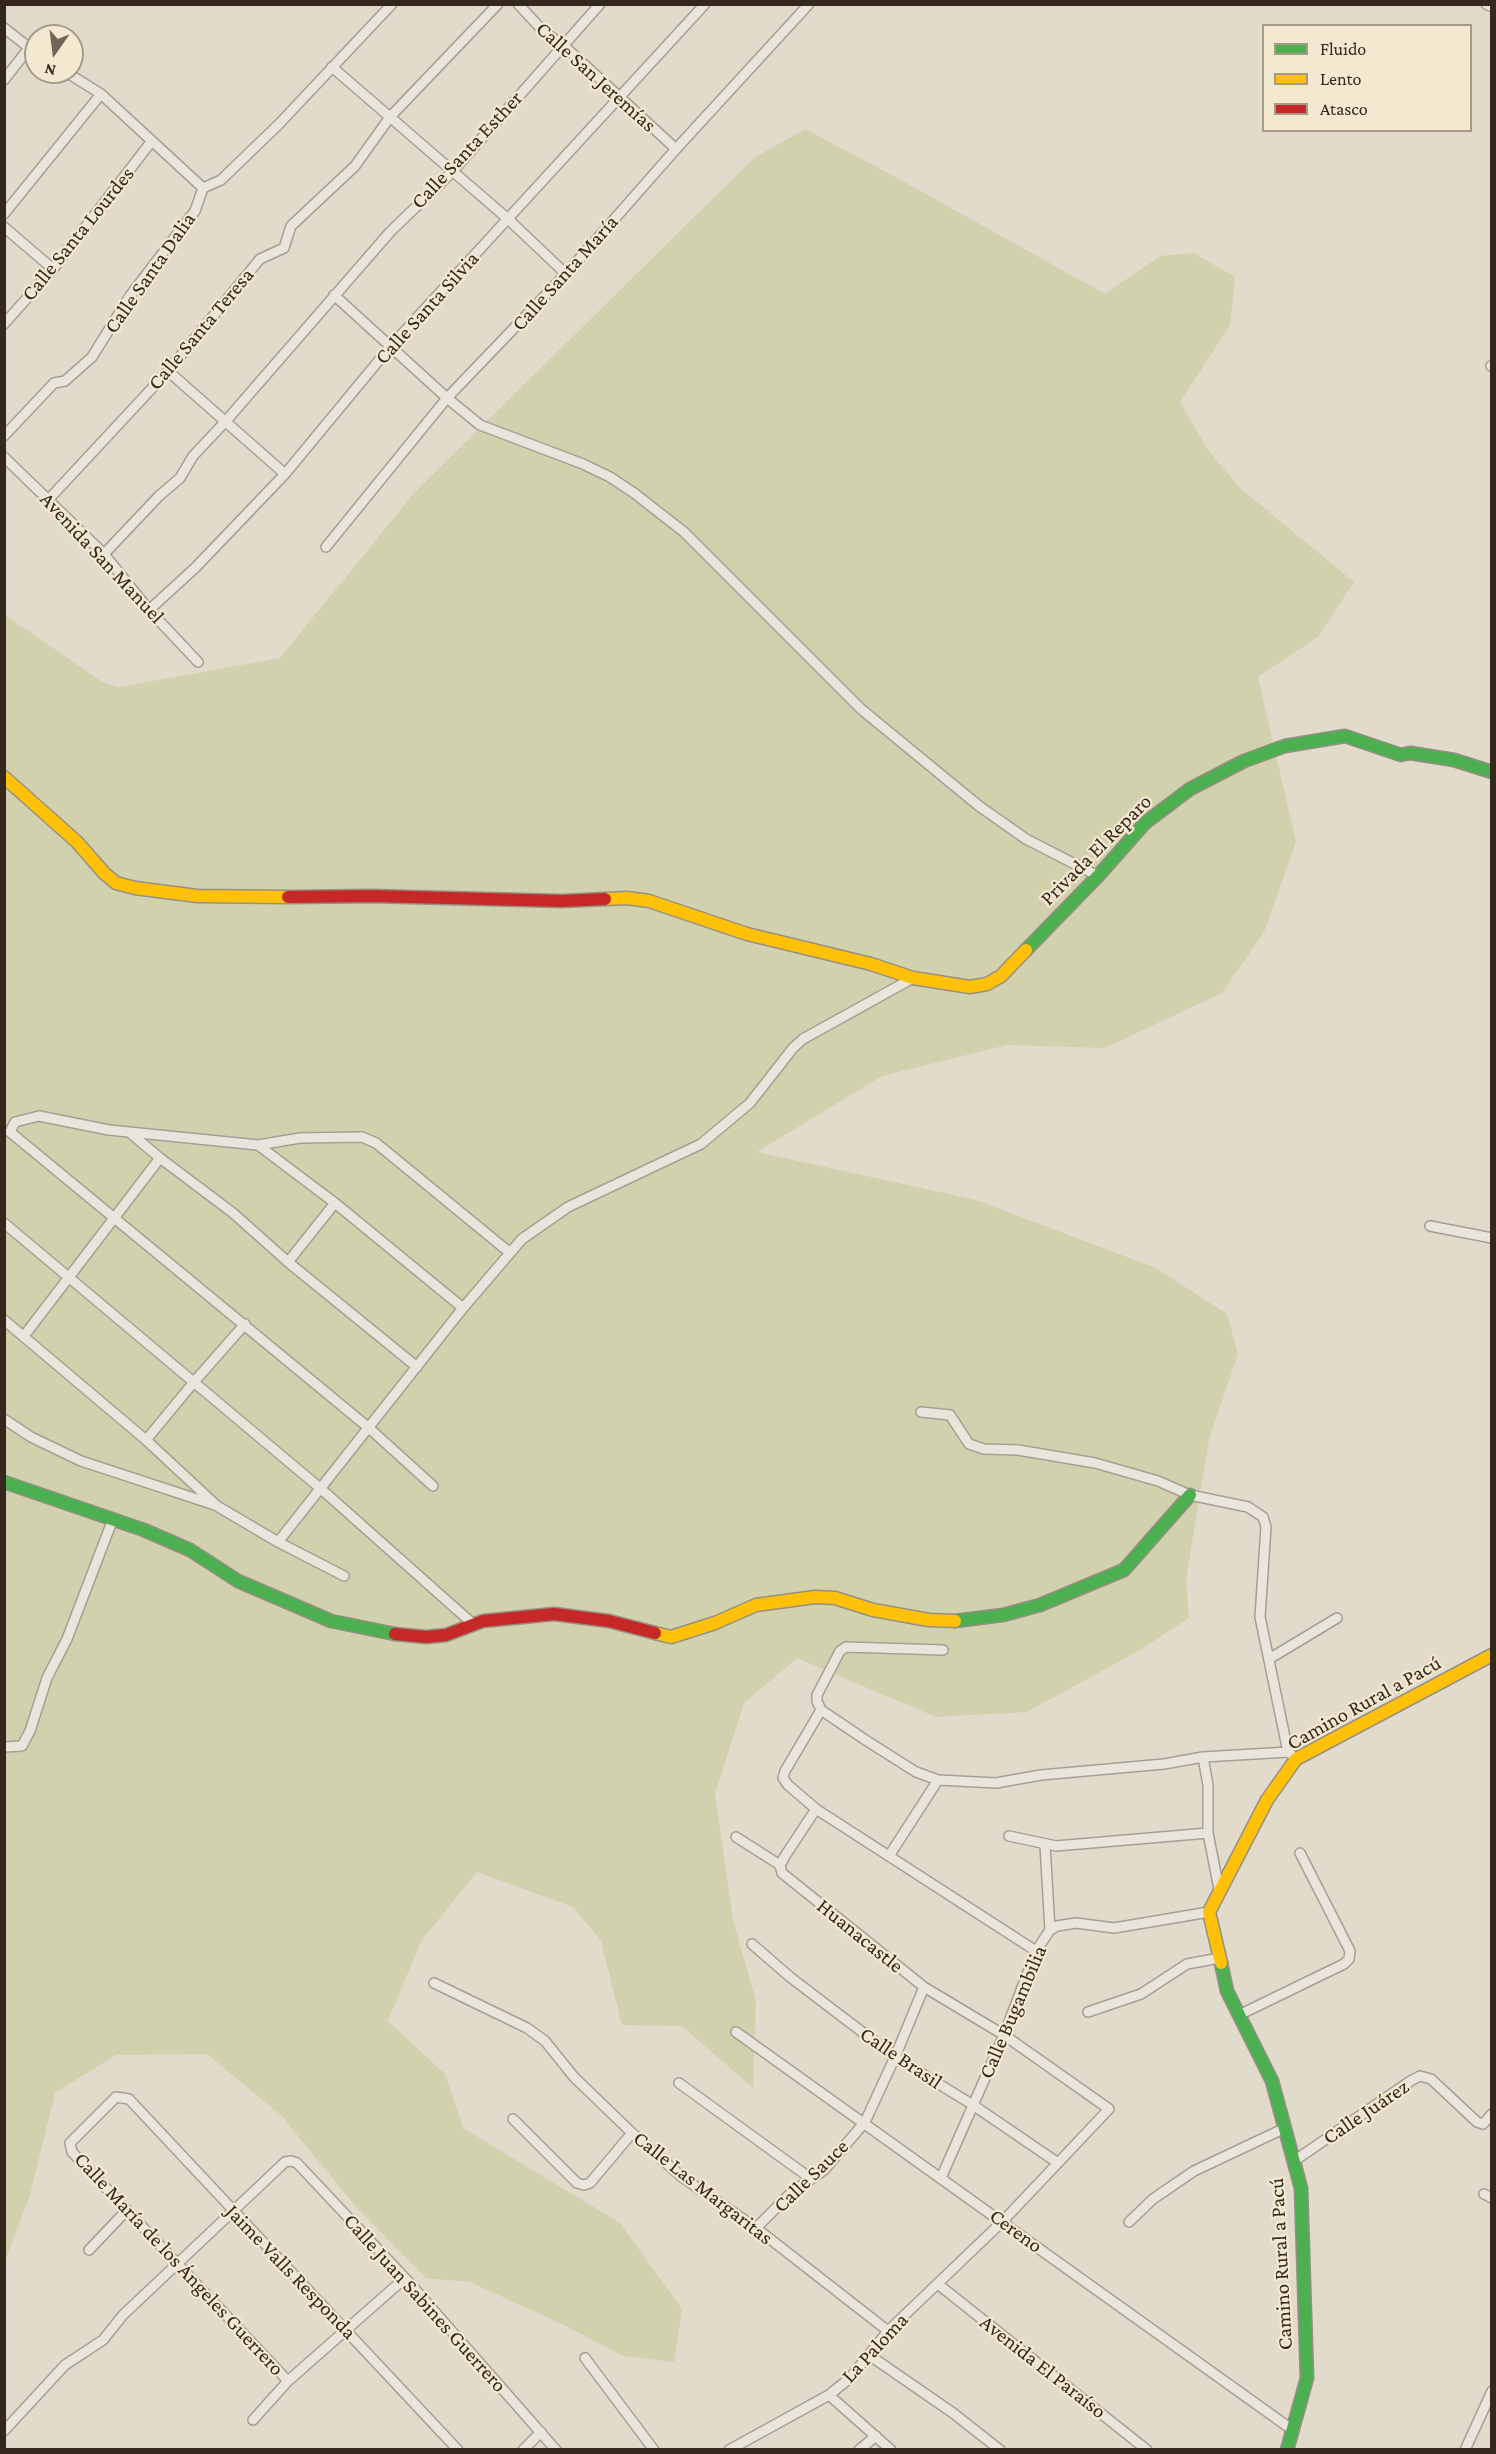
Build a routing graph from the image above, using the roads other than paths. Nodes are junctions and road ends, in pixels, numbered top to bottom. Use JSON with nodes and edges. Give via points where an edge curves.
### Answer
{"nodes":[{"id":1,"x":392,"y":4,"type":"edge"},
{"id":2,"x":498,"y":4,"type":"edge"},
{"id":3,"x":518,"y":4,"type":"edge"},
{"id":4,"x":600,"y":4,"type":"edge"},
{"id":5,"x":705,"y":4,"type":"edge"},
{"id":6,"x":809,"y":4,"type":"edge"},
{"id":7,"x":1486,"y":4,"type":"edge"},
{"id":8,"x":1491,"y":7,"type":"edge"},
{"id":9,"x":4,"y":28,"type":"edge"},
{"id":10,"x":24,"y":44,"type":"edge"},
{"id":11,"x":563,"y":45,"type":"junction"},
{"id":12,"x":24,"y":59,"type":"edge"},
{"id":13,"x":332,"y":67,"type":"junction"},
{"id":14,"x":4,"y":80,"type":"edge"},
{"id":15,"x":84,"y":83,"type":"edge"},
{"id":16,"x":101,"y":94,"type":"junction"},
{"id":17,"x":621,"y":97,"type":"junction"},
{"id":18,"x":390,"y":117,"type":"junction"},
{"id":19,"x":151,"y":142,"type":"junction"},
{"id":20,"x":676,"y":149,"type":"junction"},
{"id":21,"x":452,"y":172,"type":"junction"},
{"id":22,"x":203,"y":188,"type":"junction"},
{"id":23,"x":4,"y":214,"type":"edge"},
{"id":24,"x":508,"y":219,"type":"junction"},
{"id":25,"x":4,"y":227,"type":"edge"},
{"id":26,"x":54,"y":269,"type":"junction"},
{"id":27,"x":566,"y":274,"type":"junction"},
{"id":28,"x":334,"y":295,"type":"junction"},
{"id":29,"x":4,"y":324,"type":"edge"},
{"id":30,"x":390,"y":347,"type":"junction"},
{"id":31,"x":168,"y":371,"type":"junction"},
{"id":32,"x":447,"y":398,"type":"junction"},
{"id":33,"x":225,"y":422,"type":"junction"},
{"id":34,"x":4,"y":436,"type":"edge"},
{"id":35,"x":4,"y":457,"type":"edge"},
{"id":36,"x":285,"y":474,"type":"junction"},
{"id":37,"x":49,"y":499,"type":"junction"},
{"id":38,"x":326,"y":547,"type":"dead end"},
{"id":39,"x":104,"y":554,"type":"junction"},
{"id":40,"x":149,"y":610,"type":"junction"},
{"id":41,"x":198,"y":662,"type":"dead end"},
{"id":42,"x":1491,"y":772,"type":"edge"},
{"id":43,"x":4,"y":777,"type":"edge"},
{"id":44,"x":1098,"y":876,"type":"junction"},
{"id":45,"x":913,"y":978,"type":"junction"},
{"id":46,"x":129,"y":1132,"type":"junction"},
{"id":47,"x":258,"y":1145,"type":"junction"},
{"id":48,"x":160,"y":1158,"type":"junction"},
{"id":49,"x":335,"y":1203,"type":"junction"},
{"id":50,"x":115,"y":1217,"type":"junction"},
{"id":51,"x":4,"y":1223,"type":"edge"},
{"id":52,"x":1430,"y":1226,"type":"dead end"},
{"id":53,"x":1491,"y":1238,"type":"edge"},
{"id":54,"x":509,"y":1252,"type":"junction"},
{"id":55,"x":288,"y":1263,"type":"junction"},
{"id":56,"x":69,"y":1275,"type":"junction"},
{"id":57,"x":463,"y":1308,"type":"junction"},
{"id":58,"x":4,"y":1320,"type":"edge"},
{"id":59,"x":245,"y":1324,"type":"junction"},
{"id":60,"x":24,"y":1336,"type":"junction"},
{"id":61,"x":417,"y":1367,"type":"junction"},
{"id":62,"x":194,"y":1382,"type":"junction"},
{"id":63,"x":921,"y":1412,"type":"dead end"},
{"id":64,"x":4,"y":1419,"type":"edge"},
{"id":65,"x":369,"y":1428,"type":"junction"},
{"id":66,"x":146,"y":1440,"type":"junction"},
{"id":67,"x":4,"y":1482,"type":"edge"},
{"id":68,"x":433,"y":1486,"type":"dead end"},
{"id":69,"x":320,"y":1488,"type":"junction"},
{"id":70,"x":1190,"y":1495,"type":"junction"},
{"id":71,"x":217,"y":1506,"type":"junction"},
{"id":72,"x":113,"y":1519,"type":"junction"},
{"id":73,"x":278,"y":1542,"type":"junction"},
{"id":74,"x":344,"y":1576,"type":"dead end"},
{"id":75,"x":1337,"y":1618,"type":"dead end"},
{"id":76,"x":473,"y":1624,"type":"junction"},
{"id":77,"x":943,"y":1650,"type":"dead end"},
{"id":78,"x":1491,"y":1655,"type":"edge"},
{"id":79,"x":1269,"y":1659,"type":"junction"},
{"id":80,"x":821,"y":1710,"type":"junction"},
{"id":81,"x":4,"y":1747,"type":"edge"},
{"id":82,"x":1292,"y":1755,"type":"junction"},
{"id":83,"x":1203,"y":1757,"type":"junction"},
{"id":84,"x":938,"y":1780,"type":"junction"},
{"id":85,"x":816,"y":1809,"type":"junction"},
{"id":86,"x":1208,"y":1833,"type":"junction"},
{"id":87,"x":1009,"y":1836,"type":"dead end"},
{"id":88,"x":736,"y":1837,"type":"dead end"},
{"id":89,"x":1045,"y":1845,"type":"junction"},
{"id":90,"x":1300,"y":1853,"type":"dead end"},
{"id":91,"x":889,"y":1856,"type":"junction"},
{"id":92,"x":780,"y":1865,"type":"junction"},
{"id":93,"x":1219,"y":1888,"type":"junction"},
{"id":94,"x":1209,"y":1912,"type":"junction"},
{"id":95,"x":1050,"y":1930,"type":"junction"},
{"id":96,"x":752,"y":1944,"type":"dead end"},
{"id":97,"x":1036,"y":1951,"type":"junction"},
{"id":98,"x":1220,"y":1958,"type":"junction"},
{"id":99,"x":434,"y":1983,"type":"dead end"},
{"id":100,"x":924,"y":1987,"type":"junction"},
{"id":101,"x":1088,"y":2012,"type":"dead end"},
{"id":102,"x":1239,"y":2015,"type":"junction"},
{"id":103,"x":736,"y":2032,"type":"dead end"},
{"id":104,"x":1004,"y":2035,"type":"junction"},
{"id":105,"x":896,"y":2057,"type":"junction"},
{"id":106,"x":678,"y":2083,"type":"dead end"},
{"id":107,"x":973,"y":2105,"type":"junction"},
{"id":108,"x":1108,"y":2109,"type":"joint"},
{"id":109,"x":1491,"y":2114,"type":"edge"},
{"id":110,"x":513,"y":2119,"type":"dead end"},
{"id":111,"x":865,"y":2122,"type":"junction"},
{"id":112,"x":1285,"y":2128,"type":"junction"},
{"id":113,"x":632,"y":2133,"type":"junction"},
{"id":114,"x":70,"y":2146,"type":"joint"},
{"id":115,"x":1294,"y":2161,"type":"junction"},
{"id":116,"x":1058,"y":2163,"type":"junction"},
{"id":117,"x":810,"y":2178,"type":"junction"},
{"id":118,"x":941,"y":2178,"type":"junction"},
{"id":119,"x":127,"y":2210,"type":"junction"},
{"id":120,"x":232,"y":2211,"type":"junction"},
{"id":121,"x":1002,"y":2221,"type":"junction"},
{"id":122,"x":1130,"y":2222,"type":"dead end"},
{"id":123,"x":756,"y":2228,"type":"junction"},
{"id":124,"x":89,"y":2250,"type":"dead end"},
{"id":125,"x":178,"y":2263,"type":"junction"},
{"id":126,"x":405,"y":2278,"type":"junction"},
{"id":127,"x":939,"y":2285,"type":"junction"},
{"id":128,"x":345,"y":2328,"type":"junction"},
{"id":129,"x":888,"y":2331,"type":"junction"},
{"id":130,"x":869,"y":2355,"type":"junction"},
{"id":131,"x":585,"y":2358,"type":"dead end"},
{"id":132,"x":288,"y":2381,"type":"junction"},
{"id":133,"x":1491,"y":2391,"type":"edge"},
{"id":134,"x":829,"y":2394,"type":"junction"},
{"id":135,"x":253,"y":2420,"type":"dead end"},
{"id":136,"x":4,"y":2431,"type":"edge"},
{"id":137,"x":1294,"y":2431,"type":"junction"},
{"id":138,"x":541,"y":2432,"type":"junction"},
{"id":139,"x":876,"y":2436,"type":"junction"},
{"id":140,"x":891,"y":2449,"type":"edge"},
{"id":141,"x":458,"y":2450,"type":"edge"},
{"id":142,"x":523,"y":2450,"type":"edge"},
{"id":143,"x":556,"y":2450,"type":"edge"},
{"id":144,"x":654,"y":2450,"type":"edge"},
{"id":145,"x":729,"y":2450,"type":"edge"},
{"id":146,"x":859,"y":2450,"type":"edge"},
{"id":147,"x":1000,"y":2450,"type":"edge"},
{"id":148,"x":1147,"y":2450,"type":"edge"},
{"id":149,"x":1287,"y":2450,"type":"edge"},
{"id":150,"x":1465,"y":2450,"type":"edge"}],
"edges":[{"from":1,"to":13,"type":"street","name":"Calle Santa Dalia"},
{"from":2,"to":18,"type":"street","name":"Calle Santa Teresa"},
{"from":3,"to":11,"type":"street","name":"Calle San Jeremías","via":[[544,32]]},
{"from":4,"to":11,"type":"street","name":"Calle Santa Esther"},
{"from":5,"to":17,"type":"street","name":"Calle Santa Silvia"},
{"from":6,"to":20,"type":"street","name":"Calle Santa María"},
{"from":7,"to":8,"type":"street"},
{"from":9,"to":10,"type":"street"},
{"from":11,"to":17,"type":"street","name":"Calle San Jeremías"},
{"from":11,"to":21,"type":"street","name":"Calle Santa Esther"},
{"from":12,"to":14,"type":"street"},
{"from":13,"to":18,"type":"street"},
{"from":13,"to":22,"type":"street","name":"Calle Santa Dalia","via":[[221,180]]},
{"from":15,"to":16,"type":"street"},
{"from":16,"to":19,"type":"street"},
{"from":16,"to":23,"type":"street"},
{"from":17,"to":20,"type":"street","name":"Calle San Jeremías"},
{"from":17,"to":24,"type":"street","name":"Calle Santa Silvia"},
{"from":18,"to":21,"type":"street"},
{"from":18,"to":31,"type":"street","name":"Calle Santa Teresa","via":[[355,166],[291,226],[284,248],[260,259]]},
{"from":19,"to":22,"type":"street"},
{"from":19,"to":26,"type":"street","name":"Calle Santa Lourdes"},
{"from":20,"to":27,"type":"street","name":"Calle Santa María"},
{"from":21,"to":24,"type":"street"},
{"from":21,"to":28,"type":"street","name":"Calle Santa Esther","via":[[390,232]]},
{"from":22,"to":34,"type":"street","name":"Calle Santa Dalia","via":[[195,211],[130,296],[92,357],[65,381],[54,383]]},
{"from":24,"to":27,"type":"street"},
{"from":24,"to":30,"type":"street","name":"Calle Santa Silvia"},
{"from":25,"to":26,"type":"street"},
{"from":26,"to":29,"type":"street","name":"Calle Santa Lourdes"},
{"from":27,"to":32,"type":"street","name":"Calle Santa María"},
{"from":28,"to":30,"type":"street"},
{"from":28,"to":33,"type":"street","name":"Calle Santa Esther"},
{"from":30,"to":32,"type":"street"},
{"from":30,"to":36,"type":"street","name":"Calle Santa Silvia"},
{"from":31,"to":33,"type":"street"},
{"from":31,"to":37,"type":"street","name":"Calle Santa Teresa"},
{"from":32,"to":38,"type":"street","name":"Calle Santa María"},
{"from":32,"to":44,"type":"street","via":[[480,425],[583,464],[634,493],[684,532],[861,710],[1026,839]]},
{"from":33,"to":36,"type":"street"},
{"from":33,"to":39,"type":"street","name":"Calle Santa Esther","via":[[193,456],[180,478]]},
{"from":35,"to":37,"type":"street","name":"Avenida San Manuel"},
{"from":36,"to":40,"type":"street","name":"Calle Santa Silvia"},
{"from":37,"to":39,"type":"street","name":"Avenida San Manuel"},
{"from":39,"to":40,"type":"street","name":"Avenida San Manuel"},
{"from":40,"to":41,"type":"street","name":"Avenida San Manuel"},
{"from":42,"to":44,"type":"street","name":"Privada El Reparo","via":[[1454,760],[1401,755],[1345,736],[1285,746],[1244,761],[1190,789],[1145,822]]},
{"from":43,"to":45,"type":"street","name":"Privada El Reparo","via":[[77,842],[104,873],[116,883],[135,888],[256,898],[627,898],[649,901],[747,934]]},
{"from":44,"to":45,"type":"street","name":"Privada El Reparo","via":[[1001,976],[987,984],[970,987]]},
{"from":45,"to":54,"type":"street","via":[[803,1039],[750,1104],[718,1133],[568,1207]]},
{"from":46,"to":47,"type":"street"},
{"from":46,"to":48,"type":"street"},
{"from":46,"to":50,"type":"street","via":[[39,1116],[15,1122],[10,1132]]},
{"from":47,"to":49,"type":"street"},
{"from":47,"to":54,"type":"street","via":[[300,1138],[362,1137],[376,1143]]},
{"from":48,"to":50,"type":"street"},
{"from":48,"to":55,"type":"street","via":[[233,1213]]},
{"from":49,"to":55,"type":"street"},
{"from":49,"to":57,"type":"street"},
{"from":50,"to":56,"type":"street"},
{"from":50,"to":59,"type":"street"},
{"from":51,"to":56,"type":"street"},
{"from":52,"to":53,"type":"street"},
{"from":54,"to":57,"type":"street"},
{"from":55,"to":61,"type":"street"},
{"from":56,"to":60,"type":"street"},
{"from":56,"to":62,"type":"street"},
{"from":57,"to":61,"type":"street"},
{"from":58,"to":60,"type":"street"},
{"from":59,"to":62,"type":"street"},
{"from":59,"to":65,"type":"street"},
{"from":60,"to":66,"type":"street"},
{"from":61,"to":65,"type":"street"},
{"from":62,"to":66,"type":"street"},
{"from":62,"to":69,"type":"street"},
{"from":63,"to":70,"type":"street","via":[[950,1415],[969,1444],[984,1449],[1018,1450],[1095,1463],[1158,1481]]},
{"from":64,"to":71,"type":"street","via":[[81,1461]]},
{"from":65,"to":68,"type":"street"},
{"from":65,"to":69,"type":"street"},
{"from":66,"to":71,"type":"street"},
{"from":67,"to":72,"type":"street"},
{"from":69,"to":73,"type":"street"},
{"from":69,"to":76,"type":"street"},
{"from":70,"to":76,"type":"street","via":[[1124,1570],[1040,1605],[1003,1615],[961,1621],[922,1620],[815,1597],[756,1605],[671,1637],[577,1615],[537,1615]]},
{"from":70,"to":79,"type":"street","via":[[1248,1507],[1263,1516],[1266,1527],[1260,1606]]},
{"from":71,"to":73,"type":"street"},
{"from":72,"to":76,"type":"street","via":[[190,1550],[257,1590],[345,1626],[426,1637],[446,1635]]},
{"from":72,"to":81,"type":"street","via":[[67,1639],[47,1678],[30,1731],[22,1746]]},
{"from":73,"to":74,"type":"street"},
{"from":75,"to":79,"type":"street"},
{"from":77,"to":80,"type":"street","via":[[846,1647],[840,1651],[817,1695]]},
{"from":78,"to":82,"type":"street","name":"Camino Rural a Pacú"},
{"from":79,"to":82,"type":"street"},
{"from":80,"to":84,"type":"street","via":[[916,1772]]},
{"from":80,"to":85,"type":"street","via":[[783,1778]]},
{"from":82,"to":83,"type":"street"},
{"from":82,"to":93,"type":"street","name":"Camino Rural a Pacú"},
{"from":83,"to":84,"type":"street","via":[[996,1783]]},
{"from":83,"to":86,"type":"street","via":[[1208,1785]]},
{"from":84,"to":91,"type":"street"},
{"from":85,"to":91,"type":"street"},
{"from":85,"to":92,"type":"street"},
{"from":86,"to":89,"type":"street"},
{"from":86,"to":93,"type":"street"},
{"from":87,"to":89,"type":"street"},
{"from":88,"to":92,"type":"street","name":"Huanacastle"},
{"from":89,"to":95,"type":"street"},
{"from":90,"to":102,"type":"street","via":[[1350,1951],[1349,1959]]},
{"from":91,"to":97,"type":"street"},
{"from":92,"to":100,"type":"street","name":"Huanacastle","via":[[782,1874]]},
{"from":93,"to":94,"type":"street","name":"Camino Rural a Pacú"},
{"from":94,"to":95,"type":"street","name":"Calle Bugambilia","via":[[1114,1929],[1076,1923]]},
{"from":94,"to":98,"type":"street","name":"Camino Rural a Pacú"},
{"from":95,"to":97,"type":"street","name":"Calle Bugambilia"},
{"from":96,"to":105,"type":"street","name":"Calle Brasil"},
{"from":97,"to":104,"type":"street","name":"Calle Bugambilia"},
{"from":98,"to":101,"type":"street","via":[[1187,1964],[1141,1994]]},
{"from":98,"to":102,"type":"street","name":"Camino Rural a Pacú","via":[[1227,1991]]},
{"from":99,"to":113,"type":"street","name":"Calle Las Margaritas","via":[[527,2028],[545,2041],[574,2077]]},
{"from":100,"to":104,"type":"street","name":"Huanacastle"},
{"from":100,"to":105,"type":"street","name":"Calle Sauce"},
{"from":102,"to":112,"type":"street","name":"Camino Rural a Pacú","via":[[1272,2081]]},
{"from":103,"to":111,"type":"street","name":"Cereno"},
{"from":104,"to":107,"type":"street","name":"Calle Bugambilia"},
{"from":104,"to":108,"type":"street","name":"Huanacastle"},
{"from":105,"to":107,"type":"street","name":"Calle Brasil"},
{"from":105,"to":111,"type":"street","name":"Calle Sauce"},
{"from":106,"to":117,"type":"street"},
{"from":107,"to":116,"type":"street","name":"Calle Brasil"},
{"from":107,"to":118,"type":"street","name":"Calle Bugambilia"},
{"from":108,"to":116,"type":"street","name":"La Paloma"},
{"from":109,"to":115,"type":"street","name":"Calle Juárez","via":[[1483,2124],[1477,2122],[1431,2079],[1420,2076]]},
{"from":110,"to":113,"type":"street","via":[[577,2183],[584,2185],[590,2183]]},
{"from":111,"to":117,"type":"street","name":"Calle Sauce","via":[[824,2170]]},
{"from":111,"to":118,"type":"street","name":"Cereno"},
{"from":112,"to":115,"type":"street","name":"Camino Rural a Pacú"},
{"from":112,"to":122,"type":"street","via":[[1194,2171],[1153,2199]]},
{"from":113,"to":123,"type":"street","name":"Calle Las Margaritas","via":[[682,2176]]},
{"from":114,"to":119,"type":"street","name":"Calle María de los Ángeles Guerrero"},
{"from":114,"to":120,"type":"street","name":"Jaime Valls Responda","via":[[116,2097],[122,2097]]},
{"from":115,"to":137,"type":"street","name":"Camino Rural a Pacú","via":[[1301,2188],[1307,2378]]},
{"from":116,"to":121,"type":"street","name":"La Paloma"},
{"from":117,"to":123,"type":"street","name":"Calle Sauce"},
{"from":118,"to":121,"type":"street","name":"Cereno"},
{"from":119,"to":124,"type":"street"},
{"from":119,"to":125,"type":"street","name":"Calle María de los Ángeles Guerrero"},
{"from":120,"to":125,"type":"street"},
{"from":120,"to":126,"type":"street","name":"Calle Juan Sabines Guerrero","via":[[285,2162],[297,2163]]},
{"from":120,"to":128,"type":"street","name":"Jaime Valls Responda"},
{"from":121,"to":127,"type":"street","name":"La Paloma"},
{"from":121,"to":137,"type":"street","name":"Cereno"},
{"from":123,"to":129,"type":"street","name":"Calle Las Margaritas"},
{"from":125,"to":132,"type":"street","name":"Calle María de los Ángeles Guerrero"},
{"from":125,"to":136,"type":"street","via":[[123,2315],[103,2340],[64,2365]]},
{"from":126,"to":128,"type":"street"},
{"from":126,"to":138,"type":"street","name":"Calle Juan Sabines Guerrero"},
{"from":127,"to":129,"type":"street","name":"La Paloma"},
{"from":127,"to":148,"type":"street","name":"Avenida El Paraíso"},
{"from":128,"to":132,"type":"street"},
{"from":128,"to":141,"type":"street","name":"Jaime Valls Responda"},
{"from":129,"to":130,"type":"street","name":"La Paloma"},
{"from":130,"to":134,"type":"street","name":"La Paloma","via":[[850,2378]]},
{"from":130,"to":147,"type":"street"},
{"from":131,"to":144,"type":"street"},
{"from":132,"to":135,"type":"street"},
{"from":133,"to":150,"type":"street"},
{"from":134,"to":139,"type":"street"},
{"from":134,"to":145,"type":"street","name":"La Paloma"},
{"from":137,"to":149,"type":"street","name":"Camino Rural a Pacú"},
{"from":138,"to":142,"type":"street"},
{"from":138,"to":143,"type":"street","name":"Calle Juan Sabines Guerrero"},
{"from":139,"to":140,"type":"street"},
{"from":139,"to":146,"type":"street"}]}
